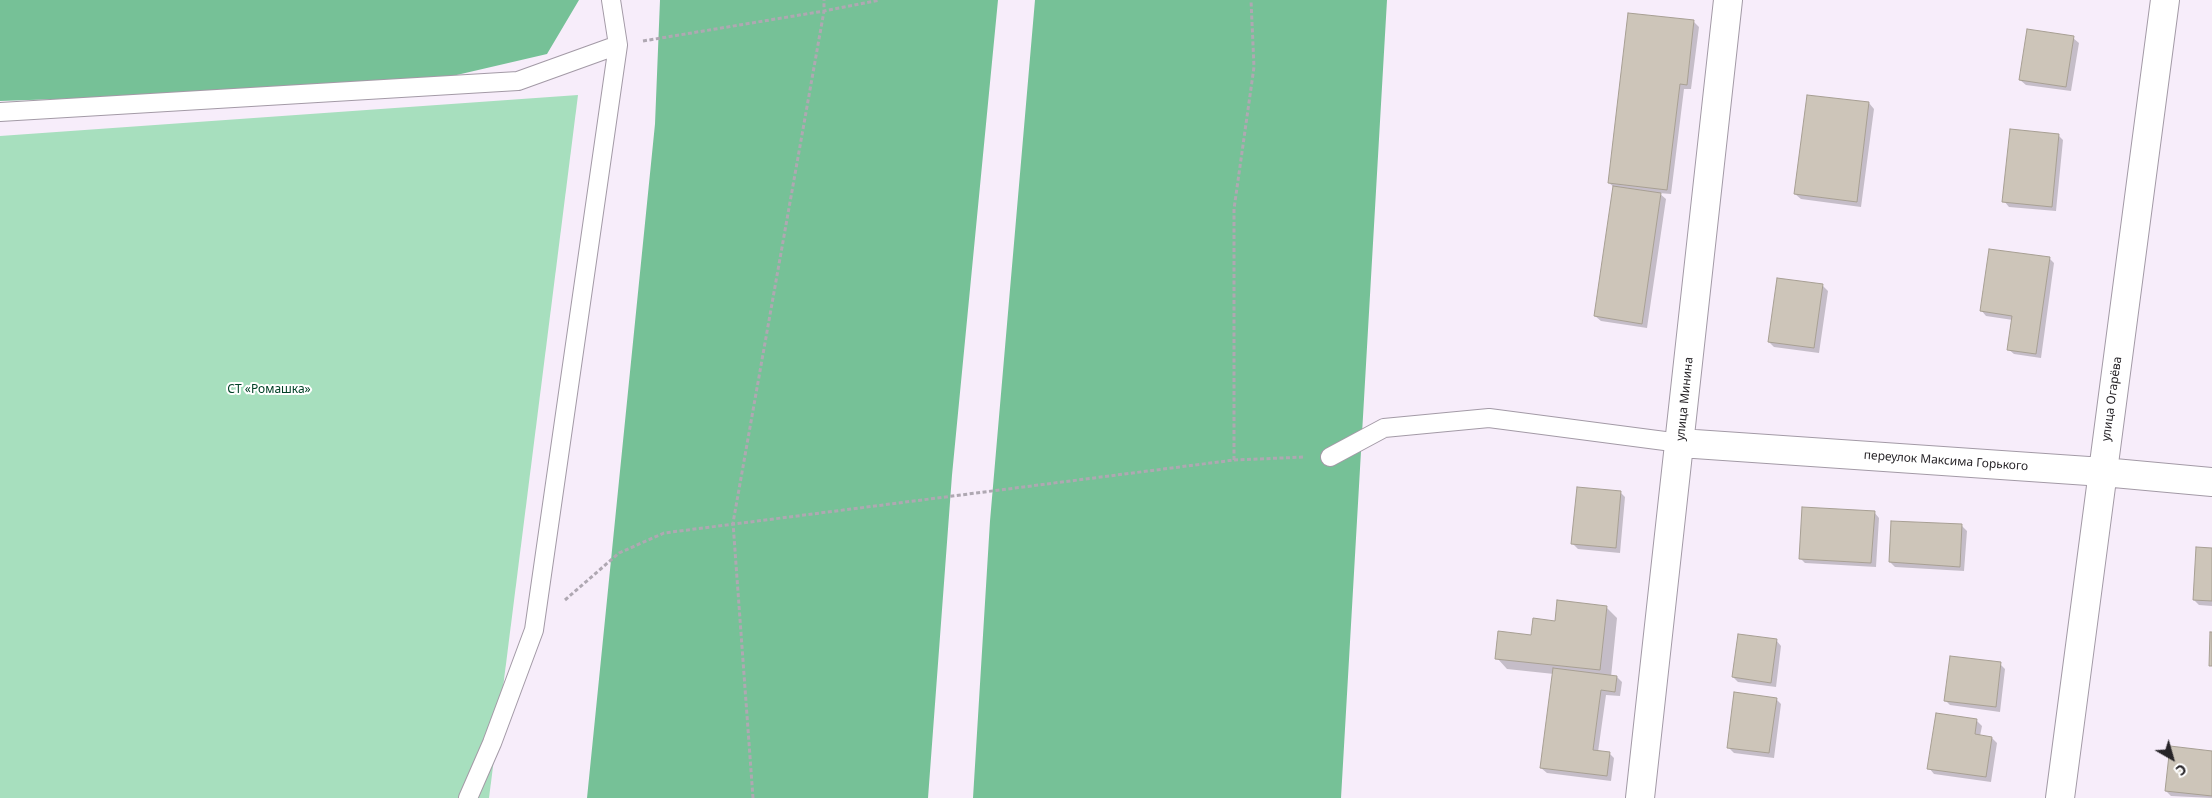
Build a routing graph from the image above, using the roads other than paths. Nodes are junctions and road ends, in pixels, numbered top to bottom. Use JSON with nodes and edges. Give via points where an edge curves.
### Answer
{"nodes":[{"id":1,"x":611,"y":0,"type":"edge"},
{"id":2,"x":1728,"y":0,"type":"edge"},
{"id":3,"x":2165,"y":0,"type":"edge"},
{"id":4,"x":618,"y":45,"type":"junction"},
{"id":5,"x":0,"y":112,"type":"edge"},
{"id":6,"x":1680,"y":442,"type":"junction"},
{"id":7,"x":1330,"y":457,"type":"road end"},
{"id":8,"x":2103,"y":472,"type":"junction"},
{"id":9,"x":2212,"y":482,"type":"edge"},
{"id":10,"x":468,"y":798,"type":"edge"},
{"id":11,"x":1640,"y":798,"type":"edge"},
{"id":12,"x":2060,"y":798,"type":"edge"}],
"edges":[{"from":1,"to":4,"type":"lane"},
{"from":2,"to":6,"type":"street","name":"улица Минина"},
{"from":3,"to":8,"type":"street","name":"улица Огарёва"},
{"from":4,"to":5,"type":"lane","via":[[518,81]]},
{"from":4,"to":10,"type":"lane","via":[[534,630]]},
{"from":6,"to":7,"type":"lane","via":[[1489,418],[1384,428]]},
{"from":6,"to":8,"type":"street","name":"переулок Максима Горького"},
{"from":6,"to":11,"type":"street","name":"улица Минина"},
{"from":8,"to":9,"type":"street","name":"переулок Максима Горького"},
{"from":8,"to":12,"type":"street","name":"улица Огарёва"}]}
